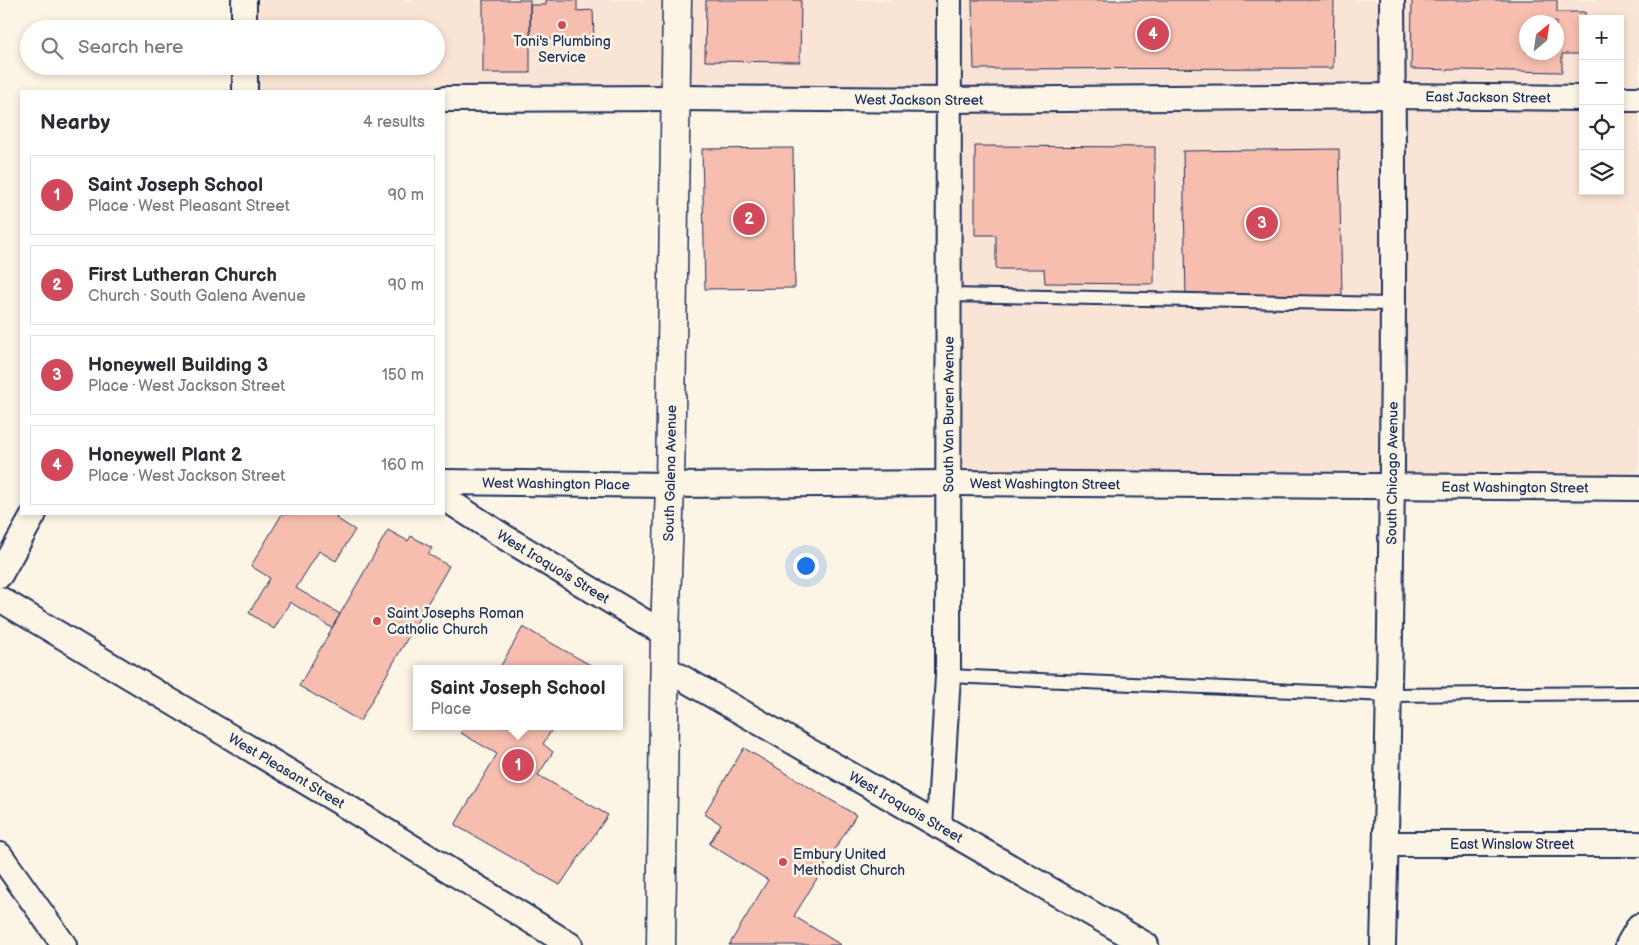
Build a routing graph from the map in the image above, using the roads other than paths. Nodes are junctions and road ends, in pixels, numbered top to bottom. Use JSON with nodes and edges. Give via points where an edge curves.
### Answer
{"nodes":[{"id":1,"x":244,"y":0,"type":"edge"},
{"id":2,"x":677,"y":0,"type":"edge"},
{"id":3,"x":949,"y":0,"type":"edge"},
{"id":4,"x":1392,"y":0,"type":"edge"},
{"id":5,"x":244,"y":20,"type":"edge"},
{"id":6,"x":245,"y":75,"type":"edge"},
{"id":7,"x":245,"y":90,"type":"edge"},
{"id":8,"x":1393,"y":96,"type":"junction"},
{"id":9,"x":676,"y":98,"type":"junction"},
{"id":10,"x":1579,"y":98,"type":"edge"},
{"id":11,"x":445,"y":99,"type":"edge"},
{"id":12,"x":1624,"y":99,"type":"edge"},
{"id":13,"x":1639,"y":99,"type":"edge"},
{"id":14,"x":949,"y":100,"type":"junction"},
{"id":15,"x":948,"y":294,"type":"junction"},
{"id":16,"x":1392,"y":304,"type":"junction"},
{"id":17,"x":445,"y":482,"type":"edge"},
{"id":18,"x":948,"y":484,"type":"junction"},
{"id":19,"x":670,"y":485,"type":"junction"},
{"id":20,"x":1392,"y":487,"type":"junction"},
{"id":21,"x":1639,"y":488,"type":"edge"},
{"id":22,"x":445,"y":499,"type":"edge"},
{"id":23,"x":33,"y":515,"type":"edge"},
{"id":24,"x":0,"y":575,"type":"edge"},
{"id":25,"x":0,"y":599,"type":"edge"},
{"id":26,"x":665,"y":634,"type":"junction"},
{"id":27,"x":665,"y":668,"type":"junction"},
{"id":28,"x":948,"y":676,"type":"junction"},
{"id":29,"x":1639,"y":693,"type":"edge"},
{"id":30,"x":1388,"y":695,"type":"junction"},
{"id":31,"x":939,"y":826,"type":"junction"},
{"id":32,"x":1386,"y":844,"type":"junction"},
{"id":33,"x":1639,"y":844,"type":"edge"},
{"id":34,"x":0,"y":855,"type":"edge"},
{"id":35,"x":1639,"y":926,"type":"edge"},
{"id":36,"x":64,"y":945,"type":"edge"},
{"id":37,"x":570,"y":945,"type":"edge"},
{"id":38,"x":661,"y":945,"type":"edge"},
{"id":39,"x":1146,"y":945,"type":"edge"},
{"id":40,"x":1383,"y":945,"type":"edge"},
{"id":41,"x":1628,"y":945,"type":"edge"}],
"edges":[{"from":1,"to":5,"type":"street"},
{"from":2,"to":9,"type":"main road","name":"South Galena Avenue"},
{"from":3,"to":14,"type":"street","name":"South Van Buren Avenue"},
{"from":4,"to":8,"type":"street","name":"South Chicago Avenue"},
{"from":6,"to":7,"type":"street"},
{"from":8,"to":10,"type":"street","name":"East Jackson Street"},
{"from":8,"to":14,"type":"street","name":"West Jackson Street"},
{"from":8,"to":16,"type":"street","name":"South Chicago Avenue"},
{"from":9,"to":11,"type":"street","name":"West Jackson Street"},
{"from":9,"to":14,"type":"street","name":"West Jackson Street"},
{"from":9,"to":19,"type":"main road","name":"South Galena Avenue"},
{"from":12,"to":13,"type":"street"},
{"from":14,"to":15,"type":"street","name":"South Van Buren Avenue"},
{"from":15,"to":16,"type":"lane"},
{"from":15,"to":18,"type":"street","name":"South Van Buren Avenue"},
{"from":16,"to":20,"type":"street","name":"South Chicago Avenue"},
{"from":17,"to":19,"type":"street","name":"West Washington Place"},
{"from":18,"to":19,"type":"street","name":"West Washington Street"},
{"from":18,"to":20,"type":"street","name":"West Washington Street"},
{"from":18,"to":28,"type":"street","name":"South Van Buren Avenue"},
{"from":19,"to":26,"type":"main road","name":"South Galena Avenue"},
{"from":20,"to":21,"type":"street","name":"East Washington Street"},
{"from":20,"to":30,"type":"street","name":"South Chicago Avenue"},
{"from":22,"to":26,"type":"street","name":"West Iroquois Street"},
{"from":23,"to":24,"type":"street"},
{"from":25,"to":37,"type":"street","name":"West Pleasant Street","via":[[341,803]]},
{"from":26,"to":27,"type":"main road","name":"South Galena Avenue"},
{"from":27,"to":31,"type":"street","name":"West Iroquois Street"},
{"from":27,"to":38,"type":"main road","name":"South Galena Avenue"},
{"from":28,"to":30,"type":"lane"},
{"from":28,"to":31,"type":"street","name":"South Van Buren Avenue"},
{"from":29,"to":30,"type":"lane"},
{"from":30,"to":32,"type":"street","name":"South Chicago Avenue"},
{"from":31,"to":39,"type":"street","name":"West Iroquois Street"},
{"from":32,"to":33,"type":"street","name":"East Winslow Street"},
{"from":32,"to":40,"type":"street","name":"South Chicago Avenue"},
{"from":34,"to":36,"type":"street"},
{"from":35,"to":41,"type":"street"}]}
